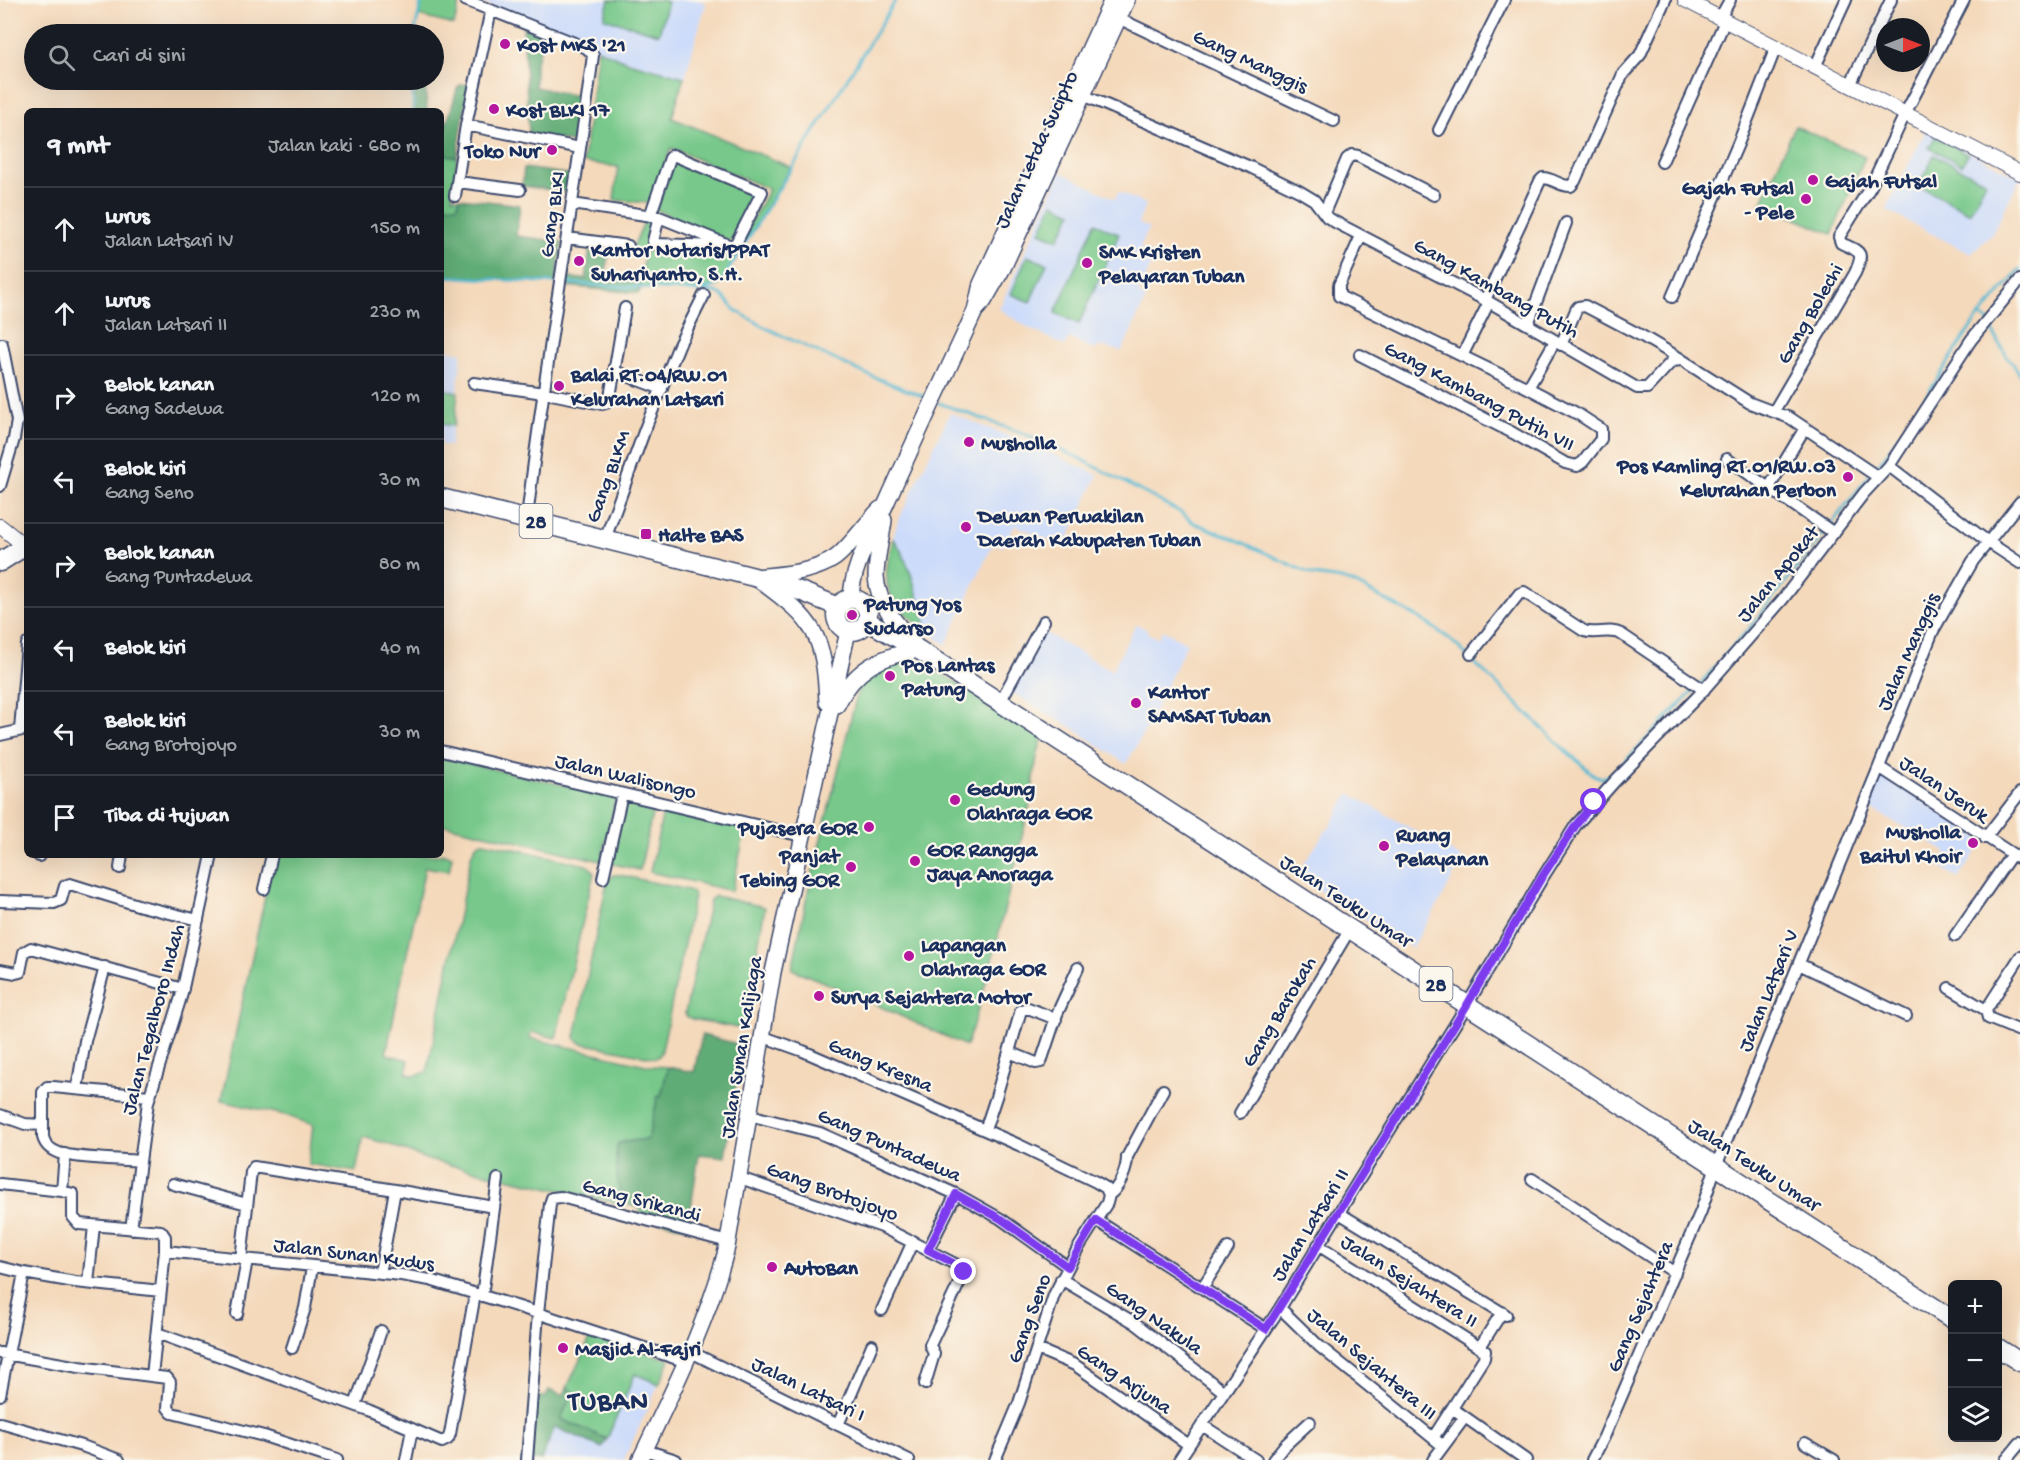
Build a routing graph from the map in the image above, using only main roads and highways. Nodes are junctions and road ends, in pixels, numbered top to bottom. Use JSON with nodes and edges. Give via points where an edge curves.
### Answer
{"nodes":[{"id":1,"x":1112,"y":0,"type":"edge"},
{"id":2,"x":1127,"y":0,"type":"edge"},
{"id":3,"x":975,"y":311,"type":"junction"},
{"id":4,"x":444,"y":499,"type":"edge"},
{"id":5,"x":886,"y":503,"type":"junction"},
{"id":6,"x":24,"y":547,"type":"edge"},
{"id":7,"x":2,"y":560,"type":"edge"},
{"id":8,"x":754,"y":577,"type":"junction"},
{"id":9,"x":845,"y":604,"type":"junction"},
{"id":10,"x":867,"y":621,"type":"junction"},
{"id":11,"x":848,"y":631,"type":"junction"},
{"id":12,"x":919,"y":650,"type":"junction"},
{"id":13,"x":828,"y":723,"type":"junction"},
{"id":14,"x":1948,"y":1316,"type":"edge"},
{"id":15,"x":2002,"y":1351,"type":"edge"},
{"id":16,"x":2020,"y":1362,"type":"edge"},
{"id":17,"x":643,"y":1455,"type":"edge"}],
"edges":[{"from":1,"to":3,"type":"main road","name":"Jalan Letda Sucipto","via":[[985,273]]},
{"from":2,"to":3,"type":"main road","name":"Jalan Letda Sucipto","via":[[1003,268]]},
{"from":3,"to":5,"type":"main road","name":"Jalan Letda Sucipto"},
{"from":4,"to":8,"type":"highway","number":"28"},
{"from":5,"to":8,"type":"main road","via":[[829,561],[808,570]]},
{"from":5,"to":9,"type":"main road","name":"Jalan Letda Sucipto"},
{"from":5,"to":12,"type":"main road","via":[[877,584],[893,618]]},
{"from":6,"to":7,"type":"highway"},
{"from":8,"to":9,"type":"highway","number":"28"},
{"from":8,"to":13,"type":"main road","via":[[803,615],[815,635],[824,663]]},
{"from":9,"to":10,"type":"highway","number":"28","via":[[861,602],[867,610]]},
{"from":9,"to":11,"type":"highway","via":[[838,621]]},
{"from":10,"to":11,"type":"highway","via":[[857,630]]},
{"from":10,"to":12,"type":"highway","name":"Jalan Teuku Umar","number":"28"},
{"from":11,"to":13,"type":"main road","name":"Jalan Sunan Kalijaga"},
{"from":12,"to":13,"type":"main road","via":[[887,657],[854,678]]},
{"from":12,"to":14,"type":"highway","name":"Jalan Teuku Umar","number":"28"},
{"from":13,"to":17,"type":"main road","name":"Jalan Sunan Kalijaga","via":[[775,962],[740,1178],[719,1278],[689,1357]]},
{"from":15,"to":16,"type":"highway"}]}
